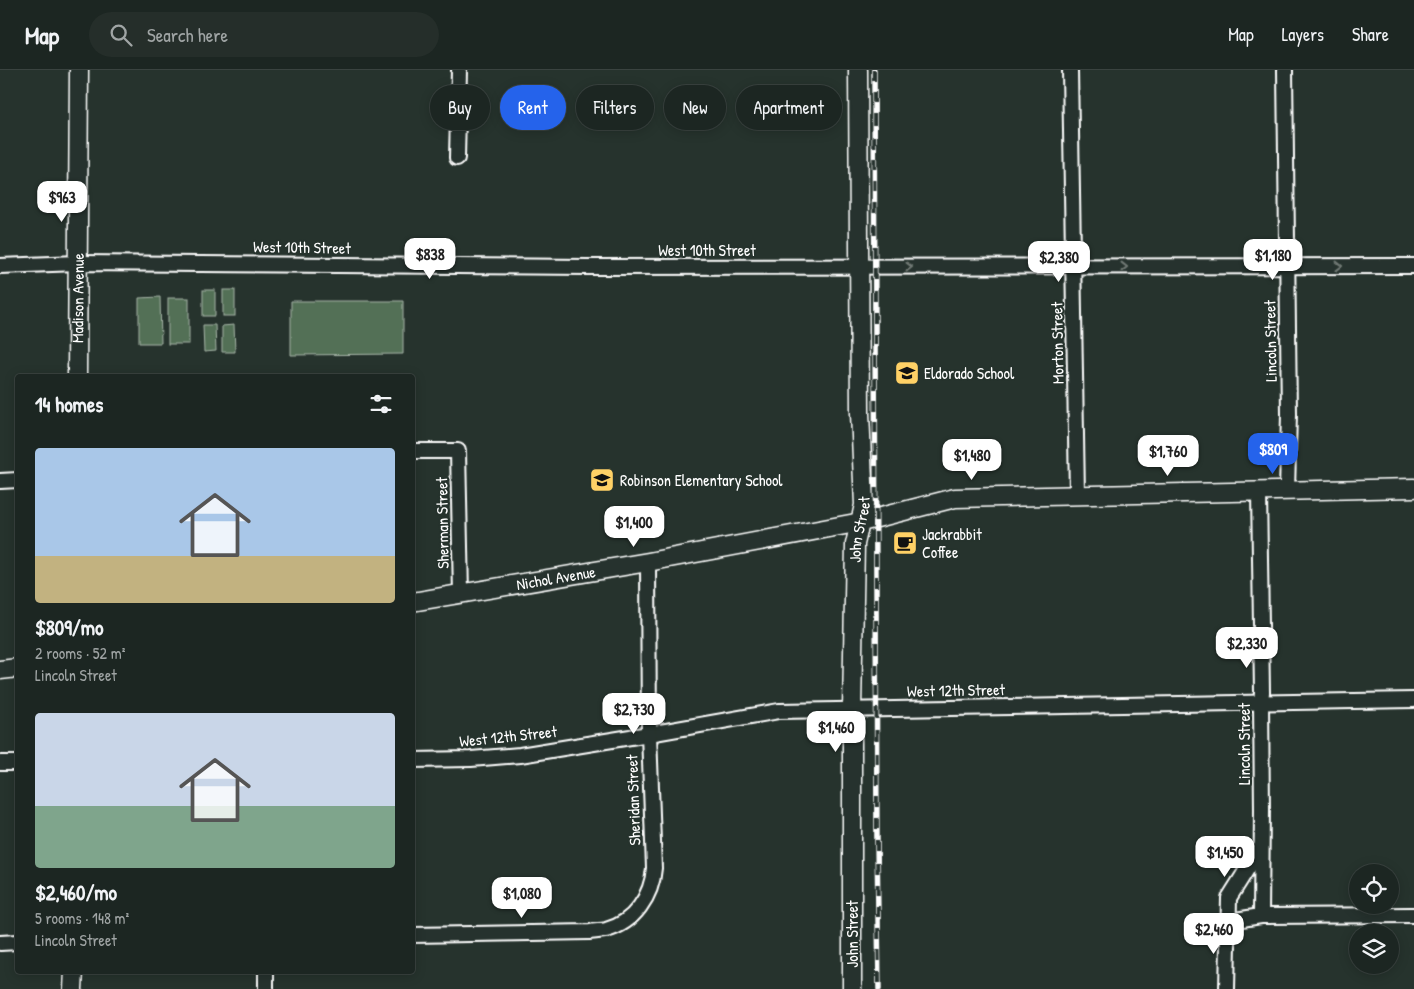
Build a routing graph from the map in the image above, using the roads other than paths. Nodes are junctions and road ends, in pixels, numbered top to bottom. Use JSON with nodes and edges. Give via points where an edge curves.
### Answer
{"nodes":[{"id":1,"x":79,"y":70,"type":"edge"},
{"id":2,"x":459,"y":70,"type":"edge"},
{"id":3,"x":858,"y":70,"type":"edge"},
{"id":4,"x":1070,"y":70,"type":"edge"},
{"id":5,"x":1285,"y":70,"type":"edge"},
{"id":6,"x":457,"y":158,"type":"dead end"},
{"id":7,"x":78,"y":263,"type":"junction"},
{"id":8,"x":0,"y":266,"type":"edge"},
{"id":9,"x":1287,"y":266,"type":"junction"},
{"id":10,"x":1414,"y":266,"type":"edge"},
{"id":11,"x":860,"y":267,"type":"junction"},
{"id":12,"x":1073,"y":267,"type":"junction"},
{"id":13,"x":77,"y":374,"type":"edge"},
{"id":14,"x":415,"y":451,"type":"edge"},
{"id":15,"x":15,"y":480,"type":"edge"},
{"id":16,"x":0,"y":481,"type":"edge"},
{"id":17,"x":1414,"y":488,"type":"edge"},
{"id":18,"x":1287,"y":491,"type":"junction"},
{"id":19,"x":1259,"y":492,"type":"junction"},
{"id":20,"x":1077,"y":495,"type":"junction"},
{"id":21,"x":868,"y":520,"type":"junction"},
{"id":22,"x":648,"y":562,"type":"junction"},
{"id":23,"x":461,"y":594,"type":"junction"},
{"id":24,"x":415,"y":602,"type":"edge"},
{"id":25,"x":15,"y":668,"type":"edge"},
{"id":26,"x":0,"y":670,"type":"edge"},
{"id":27,"x":1414,"y":700,"type":"edge"},
{"id":28,"x":1261,"y":702,"type":"junction"},
{"id":29,"x":852,"y":709,"type":"junction"},
{"id":30,"x":649,"y":734,"type":"junction"},
{"id":31,"x":415,"y":760,"type":"edge"},
{"id":32,"x":0,"y":763,"type":"edge"},
{"id":33,"x":15,"y":763,"type":"edge"},
{"id":34,"x":1262,"y":846,"type":"junction"},
{"id":35,"x":1414,"y":915,"type":"edge"},
{"id":36,"x":1261,"y":916,"type":"junction"},
{"id":37,"x":1229,"y":921,"type":"junction"},
{"id":38,"x":415,"y":935,"type":"edge"},
{"id":39,"x":15,"y":942,"type":"edge"},
{"id":40,"x":0,"y":943,"type":"edge"},
{"id":41,"x":74,"y":974,"type":"edge"},
{"id":42,"x":266,"y":974,"type":"edge"},
{"id":43,"x":74,"y":989,"type":"edge"},
{"id":44,"x":266,"y":989,"type":"edge"},
{"id":45,"x":852,"y":989,"type":"edge"},
{"id":46,"x":1227,"y":989,"type":"edge"}],
"edges":[{"from":1,"to":7,"type":"street","name":"Madison Avenue"},
{"from":2,"to":6,"type":"street"},
{"from":3,"to":11,"type":"street","name":"John Street"},
{"from":4,"to":12,"type":"street","name":"Morton Street"},
{"from":5,"to":9,"type":"street","name":"Lincoln Street"},
{"from":7,"to":8,"type":"street","name":"West 10th Street"},
{"from":7,"to":11,"type":"street","name":"West 10th Street"},
{"from":7,"to":13,"type":"street","name":"Madison Avenue"},
{"from":9,"to":10,"type":"street","name":"West 10th Street","one_way":true},
{"from":12,"to":9,"type":"street","name":"West 10th Street","one_way":true},
{"from":9,"to":18,"type":"street","name":"Lincoln Street"},
{"from":11,"to":12,"type":"street","name":"West 10th Street","one_way":true},
{"from":11,"to":21,"type":"street","name":"John Street","via":[[860,413],[864,505]]},
{"from":12,"to":20,"type":"street","name":"Morton Street"},
{"from":14,"to":23,"type":"street","name":"Sherman Street","via":[[458,452]]},
{"from":15,"to":16,"type":"street"},
{"from":17,"to":18,"type":"street","name":"Nichol Avenue"},
{"from":18,"to":19,"type":"street","name":"Nichol Avenue"},
{"from":19,"to":20,"type":"street","name":"Nichol Avenue"},
{"from":19,"to":28,"type":"street","name":"Lincoln Street"},
{"from":20,"to":21,"type":"street","name":"Nichol Avenue","via":[[955,498]]},
{"from":21,"to":22,"type":"street","name":"Nichol Avenue"},
{"from":21,"to":29,"type":"street","name":"John Street","via":[[855,544]]},
{"from":22,"to":23,"type":"street","name":"Nichol Avenue"},
{"from":22,"to":30,"type":"street","name":"Sheridan Street"},
{"from":23,"to":24,"type":"street","name":"Nichol Avenue"},
{"from":25,"to":26,"type":"street"},
{"from":27,"to":28,"type":"street","name":"West 12th Street"},
{"from":28,"to":29,"type":"street","name":"West 12th Street"},
{"from":28,"to":34,"type":"street","name":"Lincoln Street"},
{"from":29,"to":30,"type":"street","name":"West 12th Street","via":[[780,711]]},
{"from":29,"to":45,"type":"street","name":"John Street"},
{"from":30,"to":31,"type":"street","name":"West 12th Street","via":[[520,755]]},
{"from":30,"to":38,"type":"street","name":"Sheridan Street","via":[[653,874],[645,900],[636,913],[616,926],[590,932]]},
{"from":32,"to":33,"type":"street"},
{"from":34,"to":36,"type":"street","name":"Lincoln Street"},
{"from":34,"to":37,"type":"street","via":[[1229,898]]},
{"from":35,"to":36,"type":"street"},
{"from":36,"to":37,"type":"street"},
{"from":37,"to":46,"type":"street"},
{"from":39,"to":40,"type":"street"},
{"from":41,"to":43,"type":"street"},
{"from":42,"to":44,"type":"street"}]}
